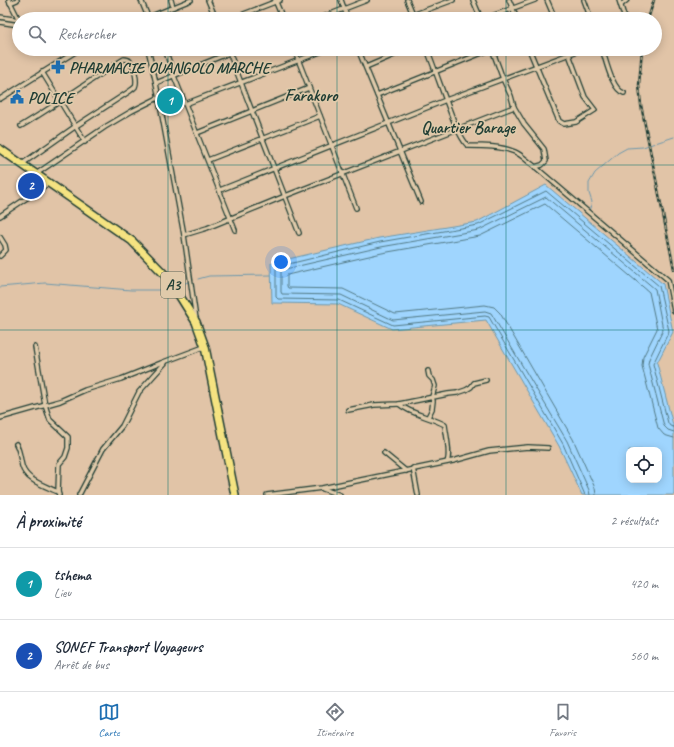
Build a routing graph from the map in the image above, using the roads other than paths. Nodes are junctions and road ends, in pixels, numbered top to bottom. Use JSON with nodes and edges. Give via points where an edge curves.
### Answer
{"nodes":[{"id":1,"x":17,"y":0,"type":"edge"},
{"id":2,"x":141,"y":0,"type":"edge"},
{"id":3,"x":170,"y":0,"type":"edge"},
{"id":4,"x":191,"y":0,"type":"edge"},
{"id":5,"x":208,"y":0,"type":"edge"},
{"id":6,"x":341,"y":0,"type":"edge"},
{"id":7,"x":367,"y":0,"type":"edge"},
{"id":8,"x":407,"y":0,"type":"edge"},
{"id":9,"x":453,"y":0,"type":"edge"},
{"id":10,"x":473,"y":0,"type":"edge"},
{"id":11,"x":509,"y":0,"type":"edge"},
{"id":12,"x":535,"y":0,"type":"edge"},
{"id":13,"x":547,"y":0,"type":"edge"},
{"id":14,"x":584,"y":0,"type":"edge"},
{"id":15,"x":619,"y":0,"type":"edge"},
{"id":16,"x":628,"y":0,"type":"edge"},
{"id":17,"x":10,"y":1,"type":"edge"},
{"id":18,"x":277,"y":1,"type":"edge"},
{"id":19,"x":621,"y":5,"type":"junction"},
{"id":20,"x":173,"y":7,"type":"junction"},
{"id":21,"x":345,"y":9,"type":"junction"},
{"id":22,"x":513,"y":9,"type":"junction"},
{"id":23,"x":15,"y":12,"type":"edge"},
{"id":24,"x":144,"y":12,"type":"edge"},
{"id":25,"x":161,"y":12,"type":"edge"},
{"id":26,"x":213,"y":12,"type":"edge"},
{"id":27,"x":249,"y":12,"type":"edge"},
{"id":28,"x":281,"y":12,"type":"edge"},
{"id":29,"x":337,"y":12,"type":"edge"},
{"id":30,"x":346,"y":12,"type":"edge"},
{"id":31,"x":412,"y":12,"type":"edge"},
{"id":32,"x":421,"y":12,"type":"edge"},
{"id":33,"x":478,"y":12,"type":"edge"},
{"id":34,"x":504,"y":12,"type":"edge"},
{"id":35,"x":514,"y":12,"type":"edge"},
{"id":36,"x":552,"y":12,"type":"edge"},
{"id":37,"x":588,"y":12,"type":"edge"},
{"id":38,"x":623,"y":12,"type":"edge"},
{"id":39,"x":0,"y":17,"type":"edge"},
{"id":40,"x":12,"y":19,"type":"edge"},
{"id":41,"x":0,"y":22,"type":"edge"},
{"id":42,"x":12,"y":24,"type":"edge"},
{"id":43,"x":68,"y":56,"type":"edge"},
{"id":44,"x":150,"y":56,"type":"edge"},
{"id":45,"x":167,"y":56,"type":"edge"},
{"id":46,"x":217,"y":56,"type":"edge"},
{"id":47,"x":230,"y":56,"type":"edge"},
{"id":48,"x":297,"y":56,"type":"edge"},
{"id":49,"x":311,"y":56,"type":"edge"},
{"id":50,"x":361,"y":56,"type":"edge"},
{"id":51,"x":392,"y":56,"type":"edge"},
{"id":52,"x":430,"y":56,"type":"edge"},
{"id":53,"x":475,"y":56,"type":"edge"},
{"id":54,"x":495,"y":56,"type":"edge"},
{"id":55,"x":532,"y":56,"type":"edge"},
{"id":56,"x":564,"y":56,"type":"edge"},
{"id":57,"x":570,"y":56,"type":"edge"},
{"id":58,"x":604,"y":56,"type":"edge"},
{"id":59,"x":299,"y":61,"type":"junction"},
{"id":60,"x":366,"y":67,"type":"junction"},
{"id":61,"x":536,"y":67,"type":"junction"},
{"id":62,"x":42,"y":72,"type":"junction"},
{"id":63,"x":436,"y":72,"type":"junction"},
{"id":64,"x":174,"y":76,"type":"junction"},
{"id":65,"x":503,"y":79,"type":"junction"},
{"id":66,"x":241,"y":82,"type":"junction"},
{"id":67,"x":156,"y":83,"type":"junction"},
{"id":68,"x":309,"y":88,"type":"junction"},
{"id":69,"x":624,"y":93,"type":"dead end"},
{"id":70,"x":378,"y":95,"type":"junction"},
{"id":71,"x":158,"y":98,"type":"junction"},
{"id":72,"x":0,"y":99,"type":"edge"},
{"id":73,"x":446,"y":100,"type":"junction"},
{"id":74,"x":61,"y":101,"type":"junction"},
{"id":75,"x":185,"y":104,"type":"junction"},
{"id":76,"x":514,"y":107,"type":"junction"},
{"id":77,"x":252,"y":110,"type":"junction"},
{"id":78,"x":320,"y":116,"type":"junction"},
{"id":79,"x":389,"y":122,"type":"junction"},
{"id":80,"x":20,"y":126,"type":"dead end"},
{"id":81,"x":76,"y":126,"type":"junction"},
{"id":82,"x":458,"y":130,"type":"junction"},
{"id":83,"x":197,"y":132,"type":"junction"},
{"id":84,"x":263,"y":138,"type":"junction"},
{"id":85,"x":86,"y":142,"type":"junction"},
{"id":86,"x":332,"y":146,"type":"junction"},
{"id":87,"x":0,"y":149,"type":"edge"},
{"id":88,"x":400,"y":151,"type":"junction"},
{"id":89,"x":208,"y":160,"type":"junction"},
{"id":90,"x":22,"y":164,"type":"junction"},
{"id":91,"x":535,"y":167,"type":"junction"},
{"id":92,"x":274,"y":168,"type":"junction"},
{"id":93,"x":36,"y":174,"type":"junction"},
{"id":94,"x":343,"y":174,"type":"junction"},
{"id":95,"x":49,"y":183,"type":"junction"},
{"id":96,"x":220,"y":190,"type":"junction"},
{"id":97,"x":285,"y":196,"type":"junction"},
{"id":98,"x":420,"y":202,"type":"dead end"},
{"id":99,"x":356,"y":208,"type":"dead end"},
{"id":100,"x":0,"y":216,"type":"edge"},
{"id":101,"x":230,"y":219,"type":"junction"},
{"id":102,"x":235,"y":230,"type":"dead end"},
{"id":103,"x":299,"y":233,"type":"dead end"},
{"id":104,"x":184,"y":235,"type":"junction"},
{"id":105,"x":0,"y":237,"type":"edge"},
{"id":106,"x":0,"y":256,"type":"edge"},
{"id":107,"x":674,"y":310,"type":"edge"},
{"id":108,"x":196,"y":322,"type":"junction"},
{"id":109,"x":35,"y":347,"type":"dead end"},
{"id":110,"x":205,"y":347,"type":"junction"},
{"id":111,"x":165,"y":362,"type":"junction"},
{"id":112,"x":428,"y":372,"type":"dead end"},
{"id":113,"x":486,"y":380,"type":"dead end"},
{"id":114,"x":432,"y":397,"type":"junction"},
{"id":115,"x":399,"y":404,"type":"junction"},
{"id":116,"x":45,"y":405,"type":"junction"},
{"id":117,"x":348,"y":410,"type":"dead end"},
{"id":118,"x":428,"y":417,"type":"junction"},
{"id":119,"x":0,"y":418,"type":"edge"},
{"id":120,"x":16,"y":444,"type":"dead end"},
{"id":121,"x":548,"y":448,"type":"dead end"},
{"id":122,"x":384,"y":453,"type":"dead end"},
{"id":123,"x":447,"y":462,"type":"junction"},
{"id":124,"x":413,"y":468,"type":"junction"},
{"id":125,"x":406,"y":471,"type":"junction"},
{"id":126,"x":322,"y":488,"type":"junction"},
{"id":127,"x":59,"y":493,"type":"edge"},
{"id":128,"x":79,"y":495,"type":"edge"},
{"id":129,"x":235,"y":495,"type":"edge"},
{"id":130,"x":267,"y":495,"type":"edge"},
{"id":131,"x":340,"y":495,"type":"edge"},
{"id":132,"x":418,"y":495,"type":"edge"}],
"edges":[{"from":1,"to":17,"type":"street"},
{"from":2,"to":24,"type":"street"},
{"from":3,"to":20,"type":"street"},
{"from":4,"to":20,"type":"street"},
{"from":5,"to":26,"type":"street"},
{"from":6,"to":21,"type":"street"},
{"from":7,"to":21,"type":"street"},
{"from":8,"to":31,"type":"street"},
{"from":9,"to":32,"type":"street"},
{"from":10,"to":33,"type":"street"},
{"from":11,"to":22,"type":"street"},
{"from":12,"to":22,"type":"street"},
{"from":13,"to":36,"type":"street"},
{"from":14,"to":37,"type":"street"},
{"from":15,"to":19,"type":"street"},
{"from":16,"to":19,"type":"street"},
{"from":17,"to":23,"type":"street"},
{"from":18,"to":27,"type":"street"},
{"from":18,"to":28,"type":"street"},
{"from":19,"to":38,"type":"street"},
{"from":20,"to":25,"type":"street"},
{"from":21,"to":29,"type":"street"},
{"from":21,"to":30,"type":"street"},
{"from":22,"to":34,"type":"street"},
{"from":22,"to":35,"type":"street"},
{"from":39,"to":40,"type":"street"},
{"from":41,"to":42,"type":"street"},
{"from":43,"to":62,"type":"street"},
{"from":44,"to":67,"type":"street"},
{"from":45,"to":64,"type":"street"},
{"from":46,"to":64,"type":"street"},
{"from":47,"to":66,"type":"street"},
{"from":48,"to":59,"type":"street"},
{"from":49,"to":59,"type":"street"},
{"from":50,"to":60,"type":"street"},
{"from":51,"to":60,"type":"street"},
{"from":52,"to":63,"type":"street"},
{"from":53,"to":63,"type":"street"},
{"from":54,"to":65,"type":"street"},
{"from":55,"to":61,"type":"street"},
{"from":56,"to":61,"type":"street"},
{"from":57,"to":61,"type":"street","via":[[585,97],[595,110],[576,122],[564,124],[560,121]]},
{"from":58,"to":69,"type":"street","via":[[614,84]]},
{"from":59,"to":66,"type":"street"},
{"from":59,"to":68,"type":"street"},
{"from":60,"to":70,"type":"street"},
{"from":61,"to":65,"type":"street"},
{"from":62,"to":72,"type":"street"},
{"from":62,"to":74,"type":"street"},
{"from":63,"to":70,"type":"street"},
{"from":63,"to":73,"type":"street"},
{"from":64,"to":67,"type":"street"},
{"from":64,"to":75,"type":"street"},
{"from":65,"to":73,"type":"street"},
{"from":65,"to":76,"type":"street"},
{"from":66,"to":75,"type":"street"},
{"from":66,"to":77,"type":"street"},
{"from":67,"to":71,"type":"street"},
{"from":68,"to":77,"type":"street"},
{"from":68,"to":78,"type":"street"},
{"from":70,"to":79,"type":"street"},
{"from":71,"to":85,"type":"street","via":[[105,127]]},
{"from":71,"to":104,"type":"street"},
{"from":73,"to":79,"type":"street"},
{"from":73,"to":82,"type":"street"},
{"from":74,"to":80,"type":"street"},
{"from":74,"to":81,"type":"street"},
{"from":74,"to":81,"type":"street","via":[[124,59],[130,61],[135,86],[130,92]]},
{"from":75,"to":83,"type":"street"},
{"from":76,"to":82,"type":"street"},
{"from":76,"to":91,"type":"street","via":[[544,149],[546,162]]},
{"from":77,"to":83,"type":"street"},
{"from":77,"to":84,"type":"street"},
{"from":78,"to":84,"type":"street"},
{"from":78,"to":86,"type":"street"},
{"from":79,"to":86,"type":"street"},
{"from":79,"to":88,"type":"street"},
{"from":81,"to":85,"type":"street"},
{"from":81,"to":90,"type":"street"},
{"from":82,"to":88,"type":"street"},
{"from":82,"to":91,"type":"street","via":[[468,146],[506,149]]},
{"from":83,"to":89,"type":"street"},
{"from":84,"to":89,"type":"street"},
{"from":84,"to":92,"type":"street"},
{"from":85,"to":93,"type":"street"},
{"from":86,"to":92,"type":"street"},
{"from":86,"to":94,"type":"street"},
{"from":87,"to":90,"type":"highway","number":"A3"},
{"from":88,"to":94,"type":"street"},
{"from":88,"to":98,"type":"street"},
{"from":89,"to":96,"type":"street"},
{"from":90,"to":93,"type":"highway","number":"A3"},
{"from":91,"to":107,"type":"street","via":[[668,280]]},
{"from":92,"to":96,"type":"street"},
{"from":92,"to":97,"type":"street"},
{"from":93,"to":95,"type":"highway","number":"A3"},
{"from":94,"to":97,"type":"street"},
{"from":94,"to":99,"type":"street"},
{"from":95,"to":100,"type":"street"},
{"from":95,"to":108,"type":"highway","number":"A3","via":[[137,246],[169,279]]},
{"from":96,"to":101,"type":"street"},
{"from":97,"to":101,"type":"street"},
{"from":97,"to":103,"type":"street"},
{"from":101,"to":102,"type":"street"},
{"from":101,"to":104,"type":"street"},
{"from":104,"to":108,"type":"street"},
{"from":105,"to":106,"type":"street","via":[[6,250]]},
{"from":108,"to":110,"type":"highway","number":"A3"},
{"from":109,"to":116,"type":"street"},
{"from":110,"to":111,"type":"street"},
{"from":110,"to":129,"type":"highway","number":"A3"},
{"from":111,"to":116,"type":"street"},
{"from":111,"to":128,"type":"street","via":[[139,392],[122,426],[102,449]]},
{"from":112,"to":114,"type":"street","via":[[435,386]]},
{"from":113,"to":114,"type":"street","via":[[474,383],[461,392]]},
{"from":114,"to":115,"type":"street"},
{"from":114,"to":118,"type":"street"},
{"from":115,"to":117,"type":"street"},
{"from":115,"to":118,"type":"street","via":[[405,409]]},
{"from":116,"to":119,"type":"street"},
{"from":116,"to":127,"type":"street","via":[[50,420],[68,438],[65,457],[59,464]]},
{"from":118,"to":123,"type":"street","via":[[446,425],[449,457]]},
{"from":120,"to":127,"type":"street","via":[[23,468],[30,478]]},
{"from":121,"to":123,"type":"street","via":[[528,447],[489,451]]},
{"from":122,"to":125,"type":"street"},
{"from":123,"to":124,"type":"street"},
{"from":124,"to":125,"type":"street"},
{"from":124,"to":132,"type":"street"},
{"from":125,"to":126,"type":"street"},
{"from":126,"to":130,"type":"street"},
{"from":126,"to":131,"type":"street"}]}
